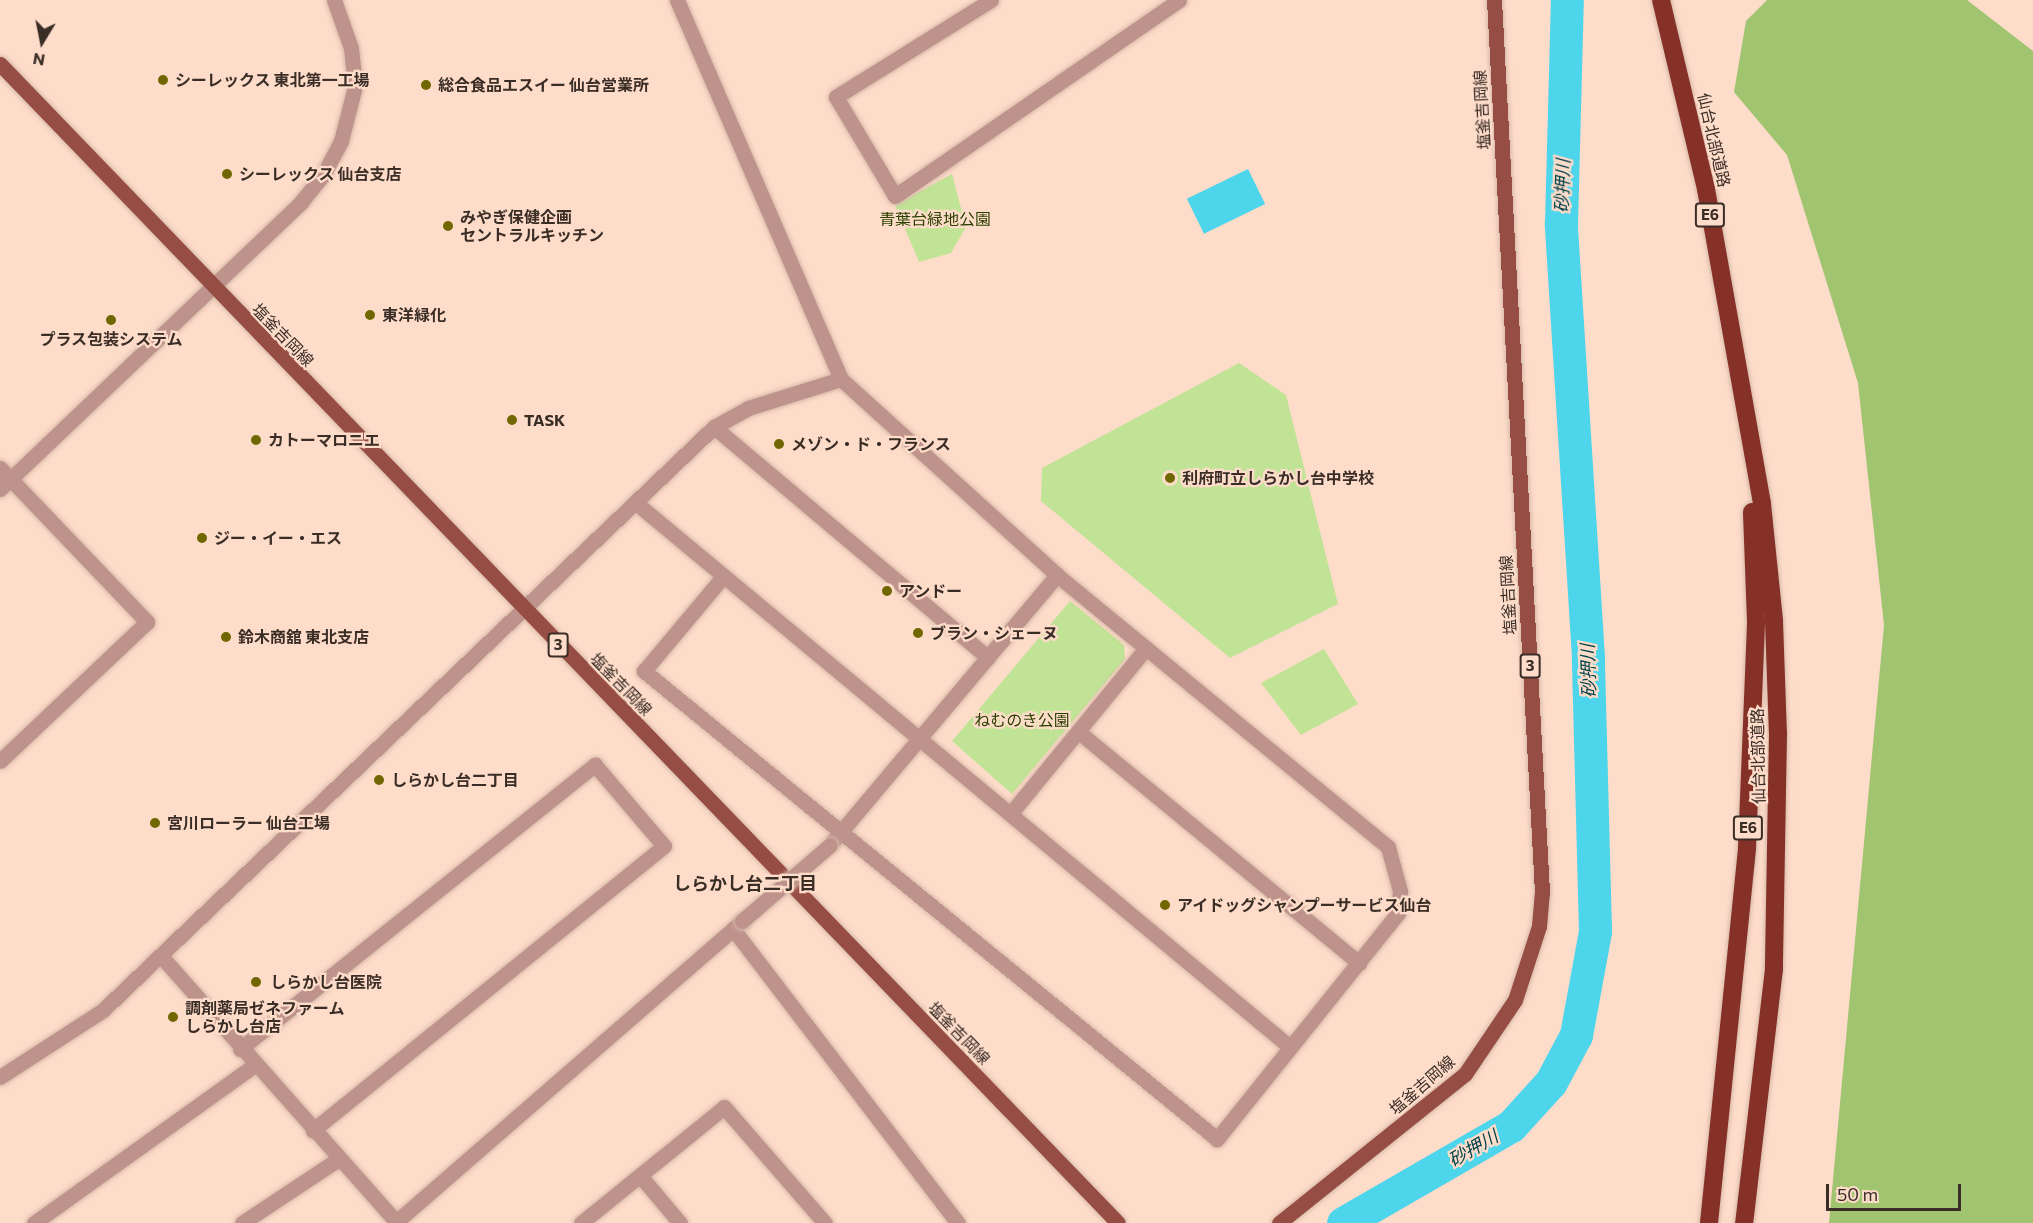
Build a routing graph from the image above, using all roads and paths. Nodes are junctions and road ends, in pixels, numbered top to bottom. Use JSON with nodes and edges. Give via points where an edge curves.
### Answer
{"nodes":[{"id":1,"x":334,"y":0,"type":"edge"},
{"id":2,"x":677,"y":0,"type":"edge"},
{"id":3,"x":991,"y":0,"type":"edge"},
{"id":4,"x":1179,"y":0,"type":"edge"},
{"id":5,"x":1494,"y":0,"type":"edge"},
{"id":6,"x":1660,"y":0,"type":"edge"},
{"id":7,"x":0,"y":64,"type":"edge"},
{"id":8,"x":211,"y":285,"type":"junction"},
{"id":9,"x":841,"y":379,"type":"junction"},
{"id":10,"x":714,"y":427,"type":"junction"},
{"id":11,"x":1747,"y":432,"type":"junction"},
{"id":12,"x":4,"y":479,"type":"edge"},
{"id":13,"x":636,"y":503,"type":"junction"},
{"id":14,"x":1057,"y":575,"type":"junction"},
{"id":15,"x":721,"y":579,"type":"junction"},
{"id":16,"x":524,"y":610,"type":"junction"},
{"id":17,"x":1146,"y":648,"type":"junction"},
{"id":18,"x":988,"y":658,"type":"junction"},
{"id":19,"x":1080,"y":733,"type":"junction"},
{"id":20,"x":919,"y":739,"type":"junction"},
{"id":21,"x":0,"y":761,"type":"edge"},
{"id":22,"x":1011,"y":813,"type":"junction"},
{"id":23,"x":835,"y":839,"type":"junction"},
{"id":24,"x":738,"y":925,"type":"junction"},
{"id":25,"x":161,"y":957,"type":"junction"},
{"id":26,"x":1359,"y":963,"type":"junction"},
{"id":27,"x":1290,"y":1047,"type":"junction"},
{"id":28,"x":240,"y":1050,"type":"junction"},
{"id":29,"x":253,"y":1066,"type":"junction"},
{"id":30,"x":0,"y":1077,"type":"edge"},
{"id":31,"x":313,"y":1130,"type":"junction"},
{"id":32,"x":337,"y":1160,"type":"junction"},
{"id":33,"x":642,"y":1178,"type":"junction"},
{"id":34,"x":44,"y":1220,"type":"edge"},
{"id":35,"x":397,"y":1222,"type":"edge"},
{"id":36,"x":242,"y":1223,"type":"edge"},
{"id":37,"x":581,"y":1223,"type":"edge"},
{"id":38,"x":680,"y":1223,"type":"edge"},
{"id":39,"x":825,"y":1223,"type":"edge"},
{"id":40,"x":957,"y":1223,"type":"edge"},
{"id":41,"x":1118,"y":1223,"type":"edge"},
{"id":42,"x":1279,"y":1223,"type":"edge"},
{"id":43,"x":1709,"y":1223,"type":"edge"},
{"id":44,"x":1744,"y":1223,"type":"edge"}],
"edges":[{"from":1,"to":8,"type":"street","via":[[351,48],[355,86],[341,141],[301,202]]},
{"from":2,"to":9,"type":"street"},
{"from":3,"to":4,"type":"street","via":[[836,97],[895,196]]},
{"from":5,"to":42,"type":"main road","name":"塩釜吉岡線","number":"3","via":[[1542,892],[1539,926],[1515,1000],[1465,1074]]},
{"from":6,"to":11,"type":"highway","name":"仙台北部道路","number":"E6","via":[[1706,189]]},
{"from":7,"to":8,"type":"main road","name":"塩釜吉岡線","number":"3"},
{"from":8,"to":12,"type":"street"},
{"from":8,"to":16,"type":"main road","name":"塩釜吉岡線","number":"3"},
{"from":9,"to":10,"type":"street","via":[[748,408]]},
{"from":9,"to":14,"type":"street"},
{"from":10,"to":13,"type":"street"},
{"from":10,"to":18,"type":"street"},
{"from":11,"to":43,"type":"highway","name":"仙台北部道路","number":"E6","via":[[1755,622],[1753,734],[1739,963]]},
{"from":11,"to":44,"type":"highway","name":"仙台北部道路","number":"E6","via":[[1762,504],[1774,621],[1778,851],[1774,969]]},
{"from":12,"to":21,"type":"street","via":[[147,622]]},
{"from":13,"to":15,"type":"street"},
{"from":13,"to":16,"type":"street"},
{"from":14,"to":17,"type":"street"},
{"from":14,"to":18,"type":"street"},
{"from":15,"to":20,"type":"street"},
{"from":15,"to":23,"type":"street","via":[[644,671]]},
{"from":16,"to":25,"type":"street"},
{"from":16,"to":41,"type":"main road","name":"塩釜吉岡線","number":"3"},
{"from":17,"to":19,"type":"street"},
{"from":17,"to":26,"type":"street","via":[[1388,847],[1400,891],[1398,913]]},
{"from":18,"to":20,"type":"street"},
{"from":19,"to":22,"type":"street"},
{"from":19,"to":26,"type":"street"},
{"from":20,"to":22,"type":"street"},
{"from":20,"to":23,"type":"street"},
{"from":22,"to":27,"type":"street"},
{"from":23,"to":24,"type":"street","bridge":true},
{"from":23,"to":27,"type":"street","via":[[1217,1139]]},
{"from":24,"to":35,"type":"street"},
{"from":24,"to":40,"type":"street"},
{"from":25,"to":28,"type":"street"},
{"from":25,"to":30,"type":"street","via":[[103,1010]]},
{"from":26,"to":27,"type":"street"},
{"from":28,"to":29,"type":"street"},
{"from":28,"to":31,"type":"street","via":[[595,765],[664,846]]},
{"from":29,"to":31,"type":"street"},
{"from":29,"to":34,"type":"street"},
{"from":31,"to":32,"type":"street"},
{"from":32,"to":35,"type":"street"},
{"from":32,"to":36,"type":"street"},
{"from":33,"to":37,"type":"street"},
{"from":33,"to":38,"type":"street"},
{"from":33,"to":39,"type":"street","via":[[724,1107]]}]}
